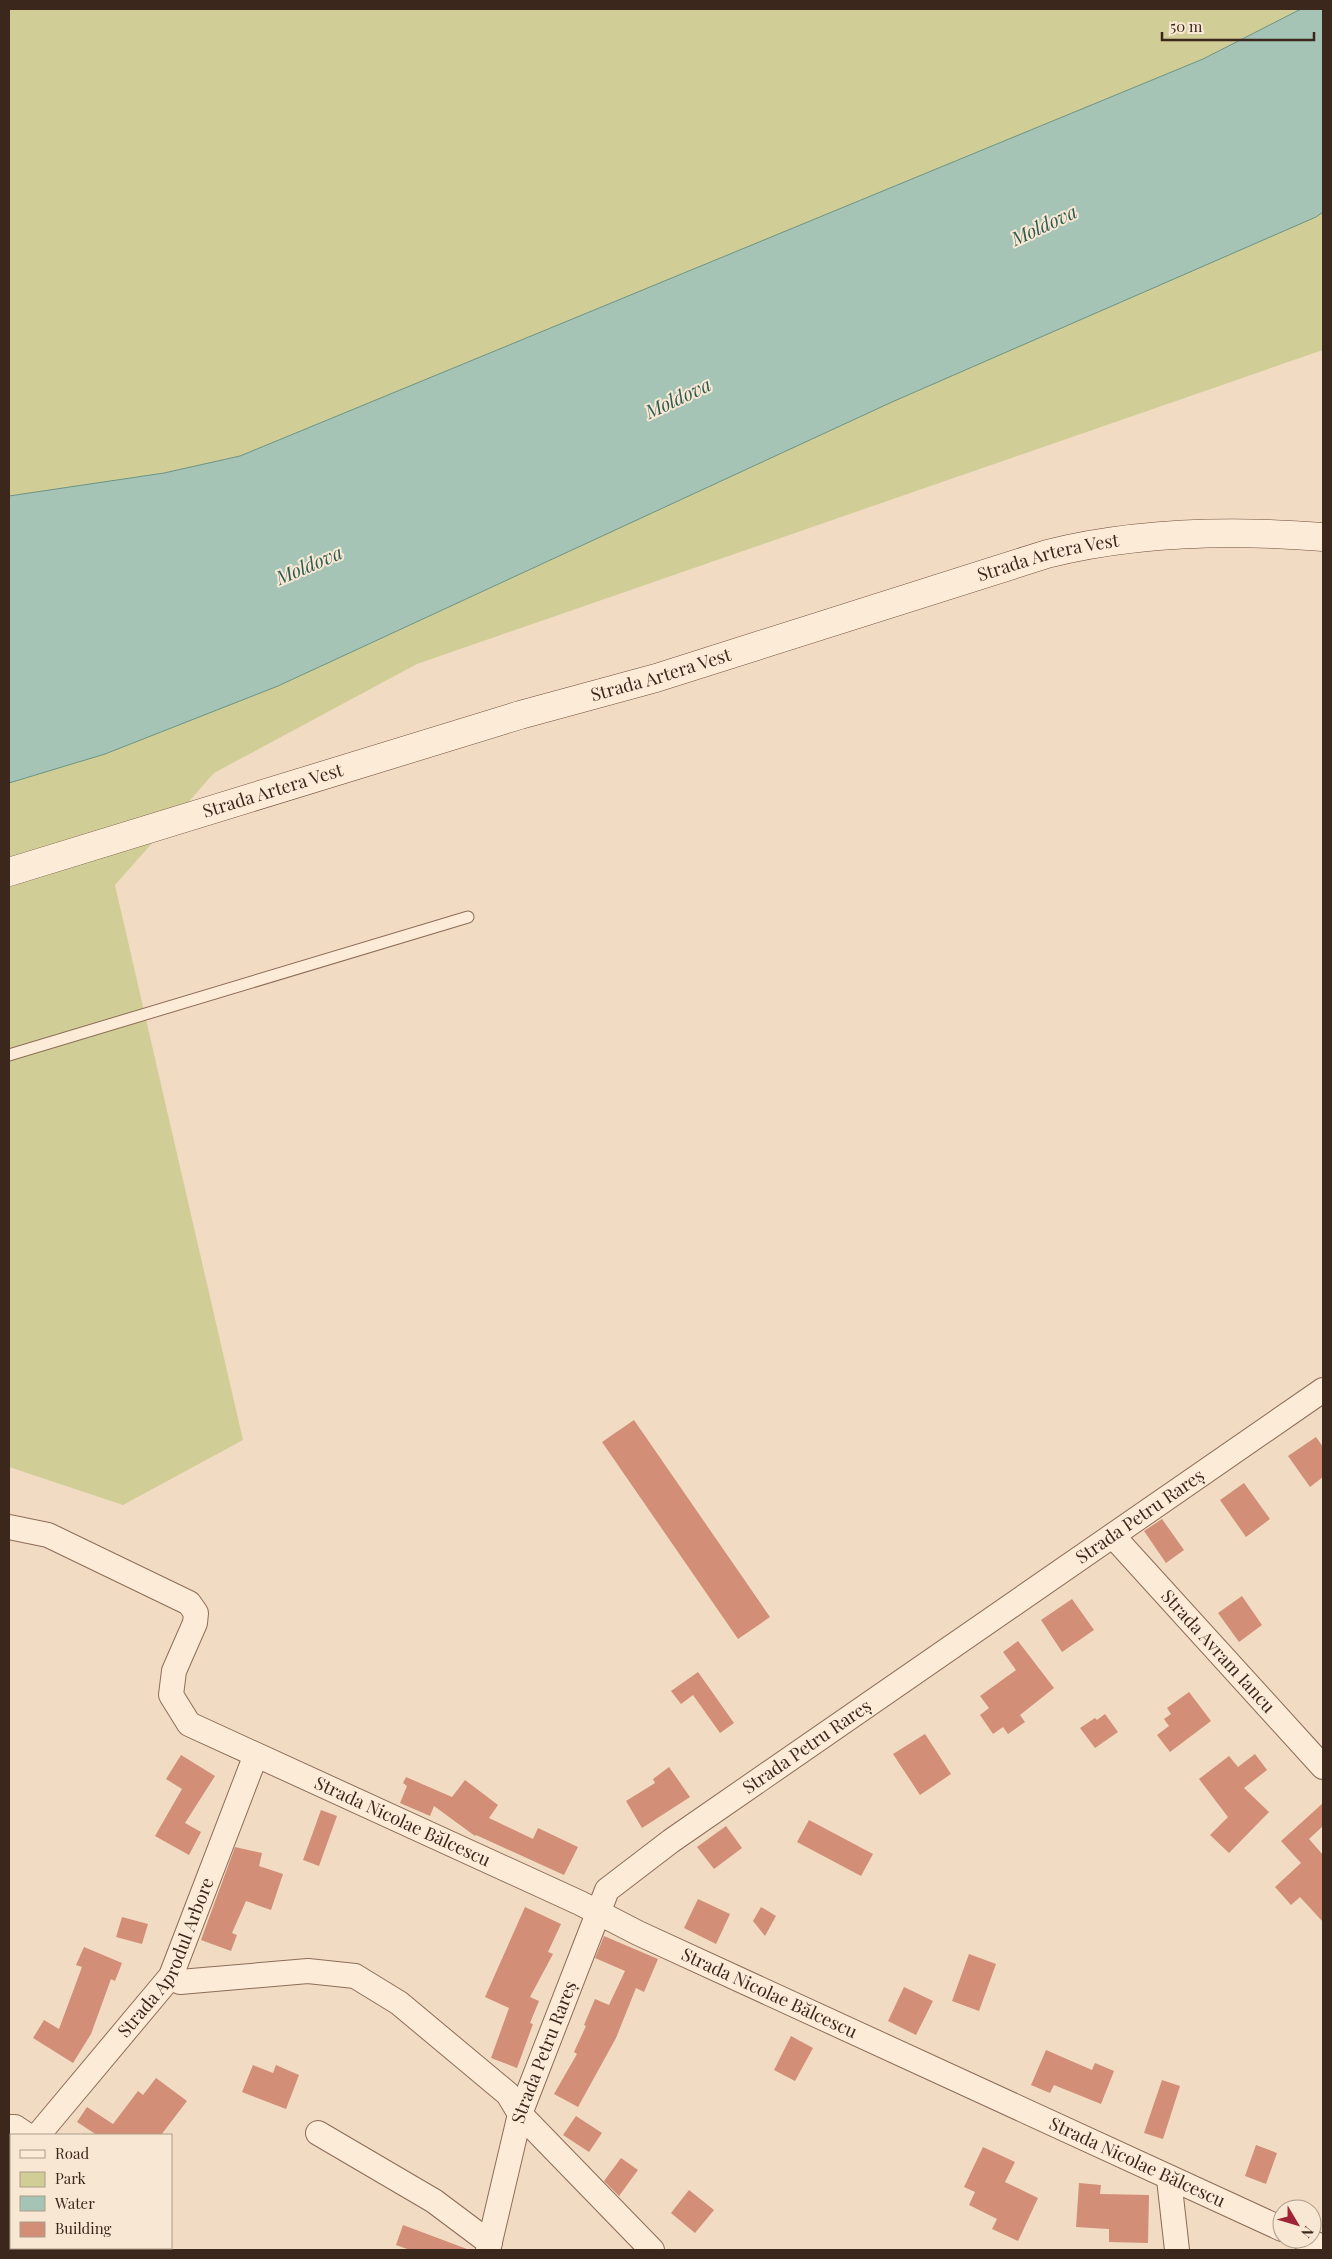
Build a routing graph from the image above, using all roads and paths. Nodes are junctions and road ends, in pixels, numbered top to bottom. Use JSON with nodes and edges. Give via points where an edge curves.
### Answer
{"nodes":[{"id":1,"x":1323,"y":537,"type":"edge"},
{"id":2,"x":9,"y":872,"type":"edge"},
{"id":3,"x":468,"y":917,"type":"dead end"},
{"id":4,"x":9,"y":1056,"type":"edge"},
{"id":5,"x":1323,"y":1390,"type":"edge"},
{"id":6,"x":9,"y":1527,"type":"edge"},
{"id":7,"x":1113,"y":1536,"type":"junction"},
{"id":8,"x":255,"y":1757,"type":"junction"},
{"id":9,"x":1323,"y":1767,"type":"edge"},
{"id":10,"x":598,"y":1913,"type":"junction"},
{"id":11,"x":171,"y":1976,"type":"junction"},
{"id":12,"x":520,"y":2114,"type":"junction"},
{"id":13,"x":9,"y":2127,"type":"edge"},
{"id":14,"x":318,"y":2133,"type":"dead end"},
{"id":15,"x":26,"y":2134,"type":"edge"},
{"id":16,"x":39,"y":2134,"type":"edge"},
{"id":17,"x":1169,"y":2179,"type":"junction"},
{"id":18,"x":1272,"y":2225,"type":"edge"},
{"id":19,"x":489,"y":2246,"type":"edge"},
{"id":20,"x":652,"y":2250,"type":"edge"},
{"id":21,"x":1177,"y":2250,"type":"edge"}],
"edges":[{"from":1,"to":2,"type":"main road","name":"Strada Artera Vest","via":[[1195,535],[1089,544],[1047,554],[665,675],[520,715]]},
{"from":3,"to":4,"type":"lane"},
{"from":5,"to":7,"type":"street","name":"Strada Petru Rareș"},
{"from":6,"to":8,"type":"street","name":"Strada Nicolae Bălcescu","via":[[48,1535],[189,1603],[196,1613],[195,1623],[174,1671],[171,1695],[189,1724]]},
{"from":7,"to":9,"type":"street","name":"Strada Avram Iancu"},
{"from":7,"to":10,"type":"street","name":"Strada Petru Rareș","via":[[671,1841],[607,1890]]},
{"from":8,"to":10,"type":"street","name":"Strada Nicolae Bălcescu"},
{"from":8,"to":11,"type":"street","name":"Strada Aprodul Arbore"},
{"from":10,"to":12,"type":"street","name":"Strada Petru Rareș"},
{"from":10,"to":17,"type":"street","name":"Strada Nicolae Bălcescu"},
{"from":11,"to":12,"type":"street","via":[[180,1982],[308,1971],[355,1976],[399,2002],[508,2094]]},
{"from":11,"to":16,"type":"street","name":"Strada Aprodul Arbore"},
{"from":12,"to":19,"type":"street","name":"Strada Petru Rareș"},
{"from":12,"to":20,"type":"street"},
{"from":13,"to":15,"type":"street"},
{"from":14,"to":19,"type":"street","via":[[434,2200]]},
{"from":17,"to":18,"type":"street","name":"Strada Nicolae Bălcescu"},
{"from":17,"to":21,"type":"street"}]}
